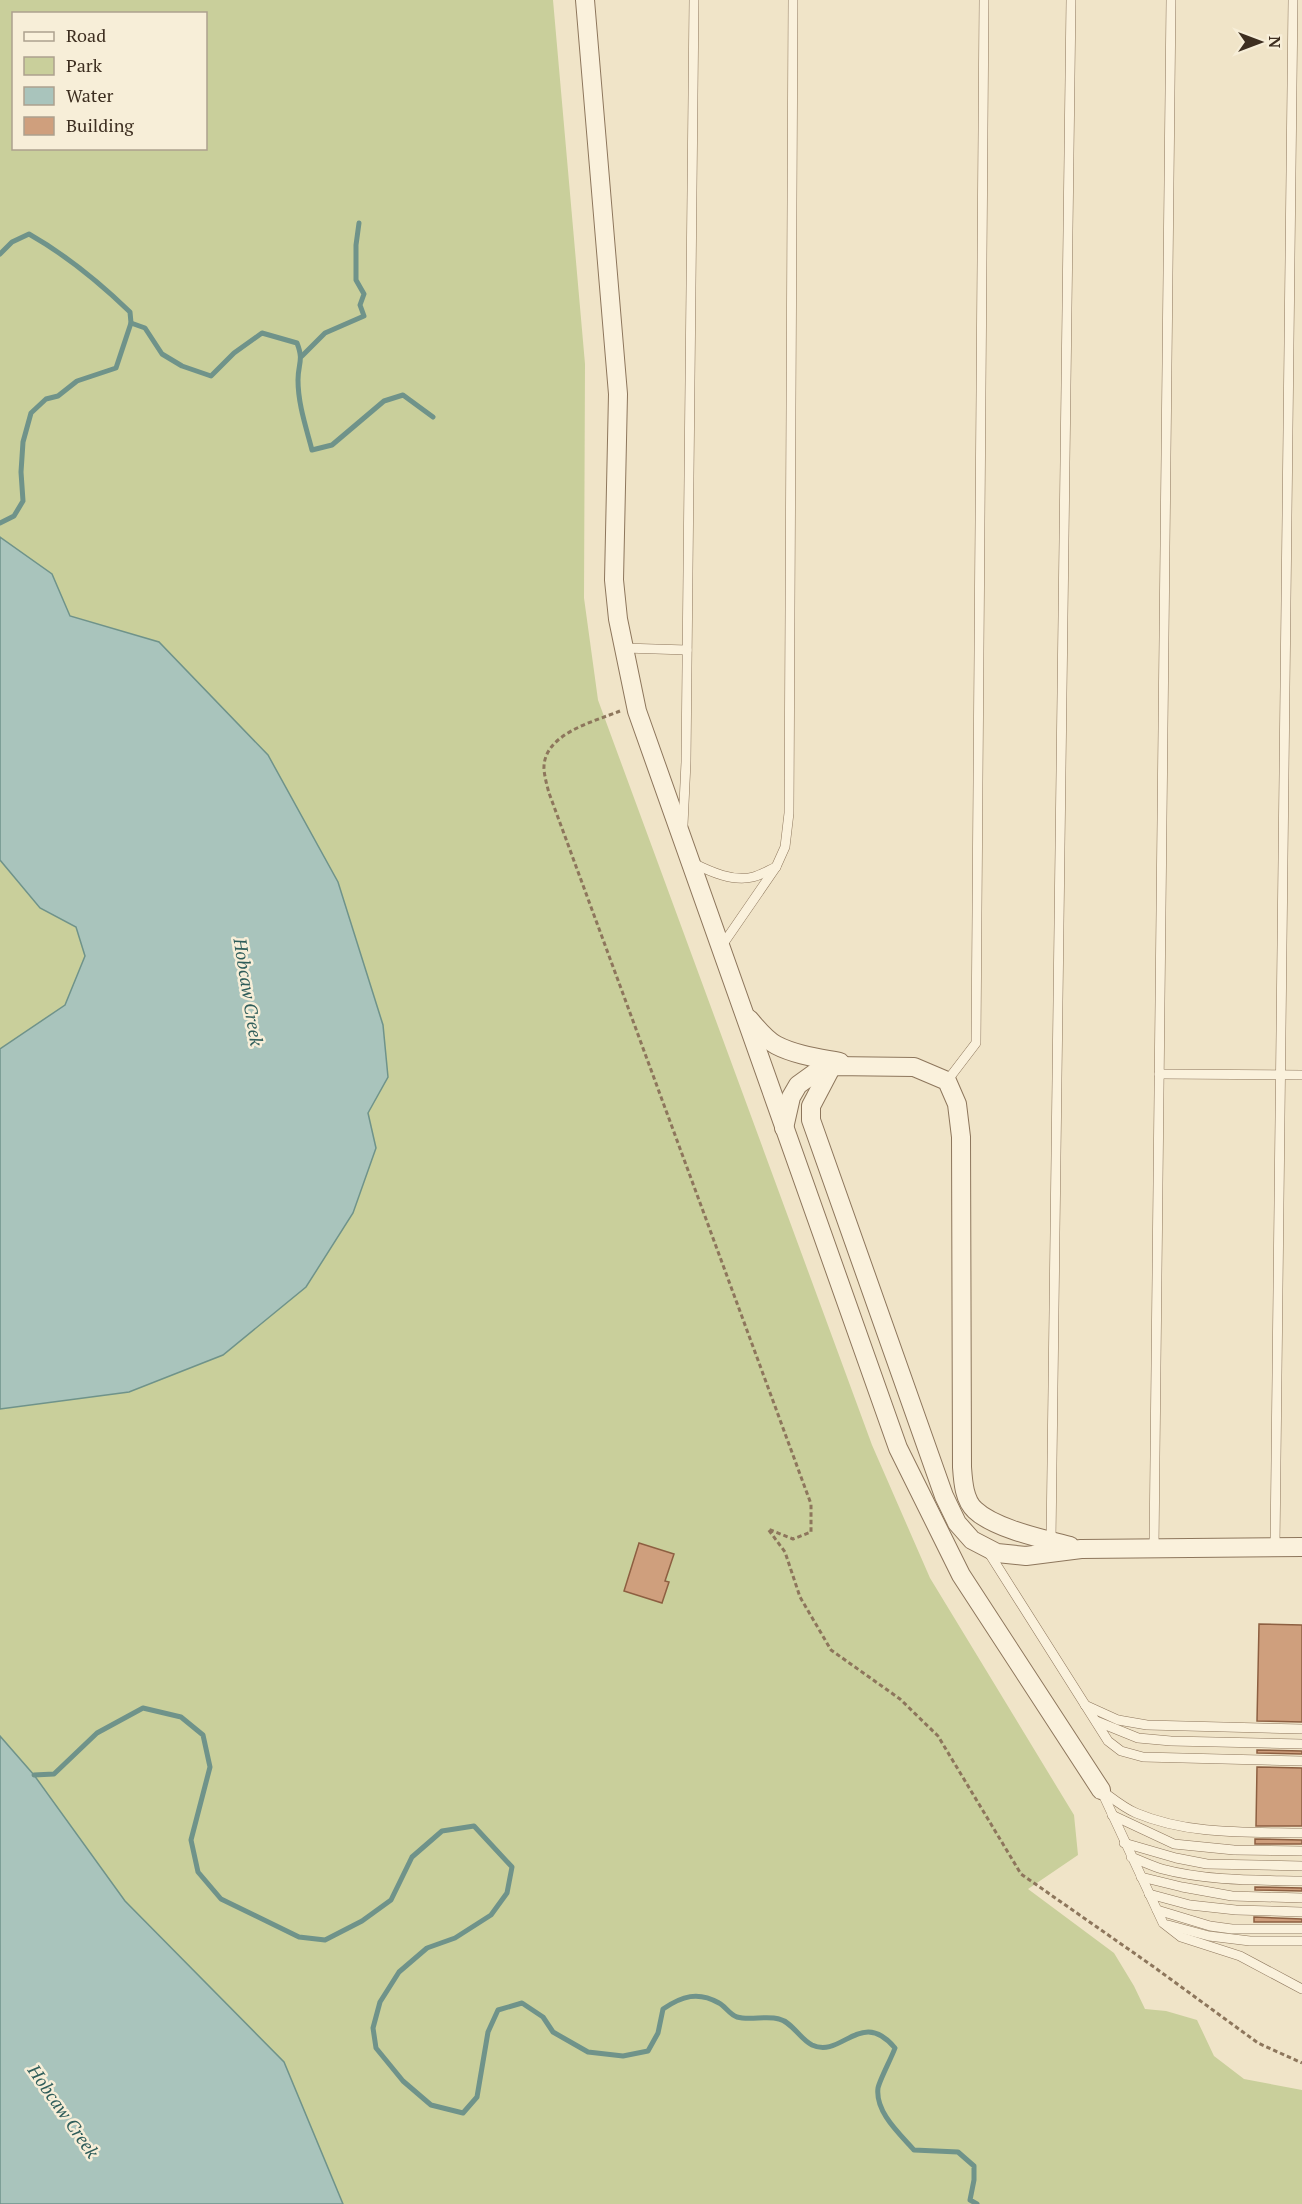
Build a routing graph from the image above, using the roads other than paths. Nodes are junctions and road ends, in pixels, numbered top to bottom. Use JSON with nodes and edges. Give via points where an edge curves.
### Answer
{"nodes":[{"id":1,"x":585,"y":0,"type":"edge"},
{"id":2,"x":694,"y":0,"type":"edge"},
{"id":3,"x":793,"y":0,"type":"edge"},
{"id":4,"x":984,"y":0,"type":"edge"},
{"id":5,"x":1071,"y":0,"type":"edge"},
{"id":6,"x":1171,"y":0,"type":"edge"},
{"id":7,"x":1293,"y":0,"type":"edge"},
{"id":8,"x":624,"y":648,"type":"junction"},
{"id":9,"x":687,"y":650,"type":"junction"},
{"id":10,"x":682,"y":840,"type":"junction"},
{"id":11,"x":690,"y":862,"type":"junction"},
{"id":12,"x":776,"y":867,"type":"junction"},
{"id":13,"x":720,"y":948,"type":"junction"},
{"id":14,"x":744,"y":1013,"type":"junction"},
{"id":15,"x":832,"y":1066,"type":"junction"},
{"id":16,"x":858,"y":1066,"type":"junction"},
{"id":17,"x":1159,"y":1074,"type":"junction"},
{"id":18,"x":1280,"y":1075,"type":"junction"},
{"id":19,"x":1302,"y":1075,"type":"edge"},
{"id":20,"x":947,"y":1081,"type":"junction"},
{"id":21,"x":784,"y":1128,"type":"junction"},
{"id":22,"x":1051,"y":1541,"type":"junction"},
{"id":23,"x":985,"y":1546,"type":"junction"},
{"id":24,"x":1275,"y":1547,"type":"junction"},
{"id":25,"x":1302,"y":1547,"type":"edge"},
{"id":26,"x":1154,"y":1548,"type":"junction"},
{"id":27,"x":1081,"y":1549,"type":"junction"},
{"id":28,"x":1085,"y":1705,"type":"junction"},
{"id":29,"x":1096,"y":1721,"type":"junction"},
{"id":30,"x":1302,"y":1729,"type":"edge"},
{"id":31,"x":1302,"y":1744,"type":"edge"},
{"id":32,"x":1302,"y":1761,"type":"edge"},
{"id":33,"x":1101,"y":1790,"type":"junction"},
{"id":34,"x":1112,"y":1815,"type":"junction"},
{"id":35,"x":1302,"y":1833,"type":"edge"},
{"id":36,"x":1124,"y":1843,"type":"junction"},
{"id":37,"x":1302,"y":1851,"type":"edge"},
{"id":38,"x":1131,"y":1857,"type":"junction"},
{"id":39,"x":1302,"y":1866,"type":"edge"},
{"id":40,"x":1141,"y":1877,"type":"junction"},
{"id":41,"x":1302,"y":1881,"type":"edge"},
{"id":42,"x":1149,"y":1894,"type":"junction"},
{"id":43,"x":1302,"y":1898,"type":"edge"},
{"id":44,"x":1156,"y":1910,"type":"junction"},
{"id":45,"x":1302,"y":1912,"type":"edge"},
{"id":46,"x":1163,"y":1923,"type":"junction"},
{"id":47,"x":1302,"y":1929,"type":"edge"},
{"id":48,"x":1302,"y":1941,"type":"edge"},
{"id":49,"x":1302,"y":1989,"type":"edge"}],
"edges":[{"from":1,"to":8,"type":"street","via":[[618,394],[614,580]]},
{"from":2,"to":9,"type":"lane"},
{"from":3,"to":12,"type":"lane","via":[[789,813],[785,847]]},
{"from":4,"to":20,"type":"lane","via":[[976,1043]]},
{"from":5,"to":22,"type":"lane"},
{"from":6,"to":17,"type":"lane"},
{"from":7,"to":18,"type":"lane"},
{"from":8,"to":9,"type":"lane"},
{"from":8,"to":10,"type":"street","via":[[636,705]]},
{"from":9,"to":10,"type":"lane"},
{"from":10,"to":11,"type":"street"},
{"from":11,"to":12,"type":"lane","via":[[725,876],[741,877],[753,877]]},
{"from":11,"to":13,"type":"street"},
{"from":12,"to":13,"type":"lane"},
{"from":13,"to":14,"type":"street"},
{"from":14,"to":16,"type":"street","via":[[777,1046]]},
{"from":14,"to":21,"type":"street"},
{"from":15,"to":16,"type":"street"},
{"from":15,"to":21,"type":"street","via":[[798,1085]]},
{"from":15,"to":23,"type":"street","via":[[811,1106],[811,1120],[944,1496],[957,1523],[972,1540]]},
{"from":16,"to":20,"type":"street","via":[[914,1067]]},
{"from":17,"to":18,"type":"lane"},
{"from":17,"to":26,"type":"lane"},
{"from":18,"to":19,"type":"lane"},
{"from":18,"to":24,"type":"lane"},
{"from":20,"to":22,"type":"street","via":[[957,1104],[961,1137],[964,1489],[974,1510],[1006,1528]]},
{"from":21,"to":33,"type":"street","via":[[898,1448],[961,1575]]},
{"from":22,"to":27,"type":"street"},
{"from":23,"to":27,"type":"street","via":[[997,1553],[1026,1556]]},
{"from":23,"to":28,"type":"lane"},
{"from":24,"to":25,"type":"street"},
{"from":24,"to":26,"type":"street"},
{"from":26,"to":27,"type":"street"},
{"from":28,"to":29,"type":"lane"},
{"from":28,"to":30,"type":"lane","via":[[1118,1720],[1147,1725]]},
{"from":29,"to":31,"type":"lane","via":[[1138,1738]]},
{"from":29,"to":32,"type":"lane","via":[[1108,1741],[1121,1751],[1143,1757]]},
{"from":33,"to":34,"type":"lane"},
{"from":33,"to":35,"type":"lane","via":[[1134,1812],[1172,1825]]},
{"from":34,"to":36,"type":"lane"},
{"from":34,"to":37,"type":"lane","via":[[1174,1844]]},
{"from":36,"to":38,"type":"lane"},
{"from":36,"to":39,"type":"lane","via":[[1207,1864]]},
{"from":38,"to":40,"type":"lane"},
{"from":38,"to":41,"type":"lane","via":[[1188,1874]]},
{"from":40,"to":42,"type":"lane"},
{"from":40,"to":43,"type":"lane","via":[[1232,1896]]},
{"from":42,"to":44,"type":"lane"},
{"from":42,"to":45,"type":"lane","via":[[1190,1905]]},
{"from":44,"to":46,"type":"lane"},
{"from":44,"to":47,"type":"lane","via":[[1232,1929]]},
{"from":46,"to":48,"type":"lane","via":[[1209,1936]]},
{"from":46,"to":49,"type":"lane","via":[[1181,1938],[1240,1956]]}]}
